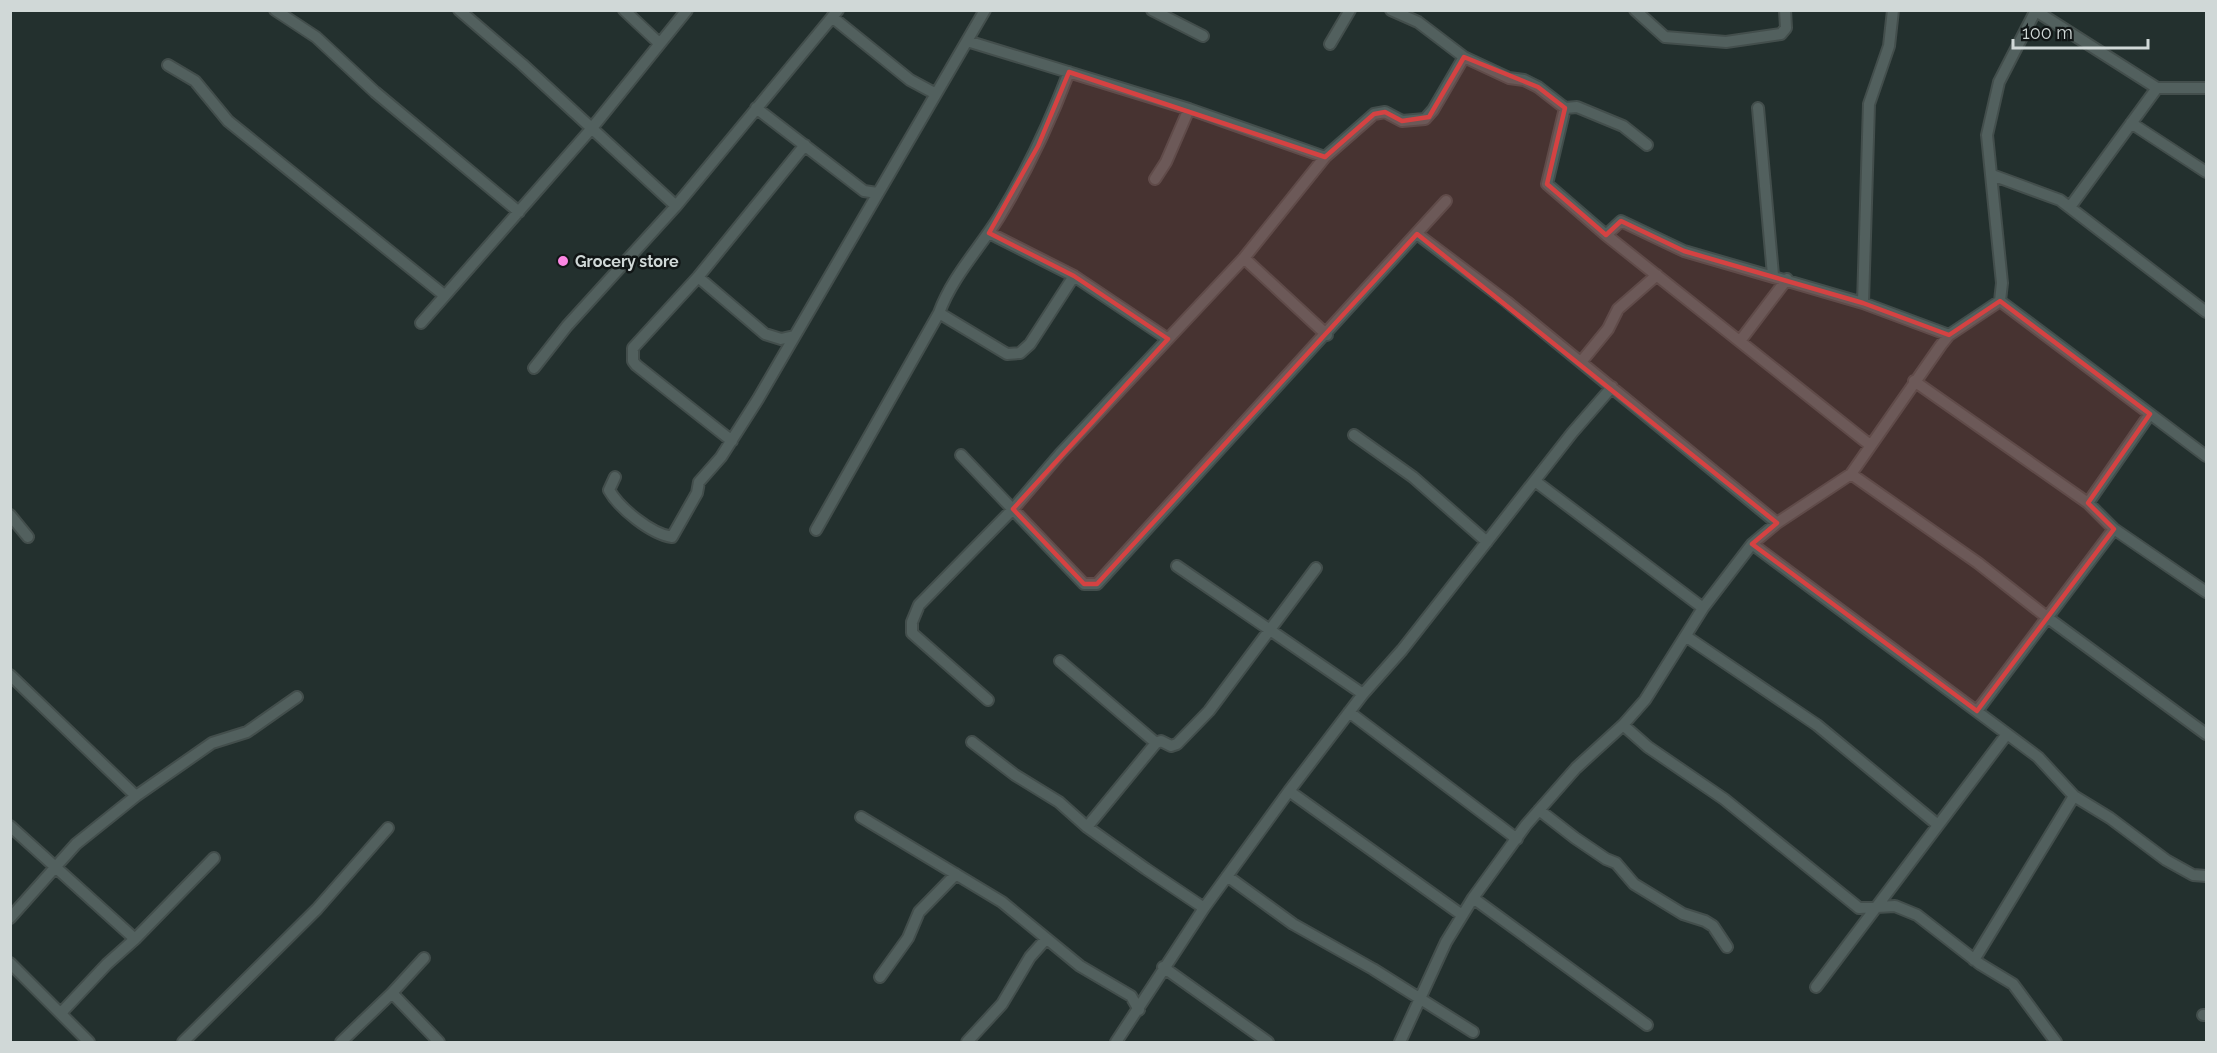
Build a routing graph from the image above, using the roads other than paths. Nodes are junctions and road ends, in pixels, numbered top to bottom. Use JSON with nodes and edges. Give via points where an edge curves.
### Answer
{"nodes":[{"id":1,"x":275,"y":10,"type":"edge"},
{"id":2,"x":459,"y":10,"type":"edge"},
{"id":3,"x":624,"y":10,"type":"edge"},
{"id":4,"x":687,"y":10,"type":"edge"},
{"id":5,"x":985,"y":10,"type":"edge"},
{"id":6,"x":1152,"y":10,"type":"edge"},
{"id":7,"x":1350,"y":10,"type":"edge"},
{"id":8,"x":1391,"y":10,"type":"edge"},
{"id":9,"x":1635,"y":10,"type":"edge"},
{"id":10,"x":1785,"y":10,"type":"edge"},
{"id":11,"x":1893,"y":10,"type":"edge"},
{"id":12,"x":2036,"y":11,"type":"edge"},
{"id":13,"x":835,"y":14,"type":"edge"},
{"id":14,"x":1203,"y":36,"type":"dead end"},
{"id":15,"x":967,"y":40,"type":"junction"},
{"id":16,"x":659,"y":43,"type":"junction"},
{"id":17,"x":1330,"y":44,"type":"dead end"},
{"id":18,"x":1464,"y":57,"type":"junction"},
{"id":19,"x":168,"y":65,"type":"dead end"},
{"id":20,"x":1069,"y":72,"type":"junction"},
{"id":21,"x":2157,"y":87,"type":"junction"},
{"id":22,"x":2206,"y":88,"type":"edge"},
{"id":23,"x":936,"y":94,"type":"junction"},
{"id":24,"x":756,"y":108,"type":"junction"},
{"id":25,"x":1565,"y":108,"type":"junction"},
{"id":26,"x":1758,"y":108,"type":"dead end"},
{"id":27,"x":1189,"y":110,"type":"junction"},
{"id":28,"x":2131,"y":123,"type":"junction"},
{"id":29,"x":592,"y":128,"type":"junction"},
{"id":30,"x":805,"y":145,"type":"junction"},
{"id":31,"x":1647,"y":145,"type":"dead end"},
{"id":32,"x":1325,"y":157,"type":"junction"},
{"id":33,"x":2206,"y":172,"type":"edge"},
{"id":34,"x":1992,"y":175,"type":"junction"},
{"id":35,"x":1155,"y":179,"type":"dead end"},
{"id":36,"x":877,"y":193,"type":"junction"},
{"id":37,"x":1446,"y":201,"type":"dead end"},
{"id":38,"x":676,"y":206,"type":"junction"},
{"id":39,"x":2070,"y":207,"type":"junction"},
{"id":40,"x":519,"y":212,"type":"junction"},
{"id":41,"x":989,"y":233,"type":"junction"},
{"id":42,"x":1417,"y":234,"type":"junction"},
{"id":43,"x":1606,"y":235,"type":"junction"},
{"id":44,"x":1244,"y":258,"type":"junction"},
{"id":45,"x":1657,"y":275,"type":"junction"},
{"id":46,"x":1773,"y":275,"type":"junction"},
{"id":47,"x":1074,"y":276,"type":"junction"},
{"id":48,"x":698,"y":277,"type":"junction"},
{"id":49,"x":1787,"y":279,"type":"junction"},
{"id":50,"x":444,"y":295,"type":"junction"},
{"id":51,"x":2000,"y":302,"type":"junction"},
{"id":52,"x":1863,"y":303,"type":"junction"},
{"id":53,"x":2206,"y":312,"type":"edge"},
{"id":54,"x":939,"y":313,"type":"junction"},
{"id":55,"x":421,"y":322,"type":"dead end"},
{"id":56,"x":1327,"y":334,"type":"junction"},
{"id":57,"x":1949,"y":335,"type":"junction"},
{"id":58,"x":794,"y":336,"type":"junction"},
{"id":59,"x":1168,"y":339,"type":"junction"},
{"id":60,"x":1740,"y":341,"type":"junction"},
{"id":61,"x":1581,"y":362,"type":"junction"},
{"id":62,"x":534,"y":368,"type":"dead end"},
{"id":63,"x":1914,"y":381,"type":"junction"},
{"id":64,"x":1612,"y":387,"type":"junction"},
{"id":65,"x":2150,"y":414,"type":"junction"},
{"id":66,"x":1354,"y":435,"type":"dead end"},
{"id":67,"x":732,"y":441,"type":"junction"},
{"id":68,"x":1870,"y":445,"type":"junction"},
{"id":69,"x":961,"y":455,"type":"dead end"},
{"id":70,"x":2206,"y":456,"type":"edge"},
{"id":71,"x":1851,"y":474,"type":"junction"},
{"id":72,"x":615,"y":477,"type":"dead end"},
{"id":73,"x":1535,"y":481,"type":"junction"},
{"id":74,"x":2088,"y":503,"type":"junction"},
{"id":75,"x":1013,"y":509,"type":"junction"},
{"id":76,"x":10,"y":515,"type":"edge"},
{"id":77,"x":1777,"y":523,"type":"junction"},
{"id":78,"x":2114,"y":529,"type":"junction"},
{"id":79,"x":816,"y":530,"type":"dead end"},
{"id":80,"x":28,"y":537,"type":"dead end"},
{"id":81,"x":1487,"y":542,"type":"junction"},
{"id":82,"x":1752,"y":544,"type":"junction"},
{"id":83,"x":1177,"y":566,"type":"dead end"},
{"id":84,"x":1316,"y":568,"type":"dead end"},
{"id":85,"x":2206,"y":592,"type":"edge"},
{"id":86,"x":1703,"y":608,"type":"junction"},
{"id":87,"x":2048,"y":618,"type":"junction"},
{"id":88,"x":1268,"y":631,"type":"junction"},
{"id":89,"x":1687,"y":637,"type":"junction"},
{"id":90,"x":1060,"y":661,"type":"dead end"},
{"id":91,"x":10,"y":675,"type":"edge"},
{"id":92,"x":1363,"y":694,"type":"junction"},
{"id":93,"x":297,"y":697,"type":"dead end"},
{"id":94,"x":988,"y":700,"type":"dead end"},
{"id":95,"x":1977,"y":711,"type":"junction"},
{"id":96,"x":1349,"y":712,"type":"junction"},
{"id":97,"x":1623,"y":725,"type":"junction"},
{"id":98,"x":2007,"y":734,"type":"junction"},
{"id":99,"x":2206,"y":734,"type":"edge"},
{"id":100,"x":972,"y":742,"type":"dead end"},
{"id":101,"x":1156,"y":743,"type":"junction"},
{"id":102,"x":1289,"y":791,"type":"junction"},
{"id":103,"x":136,"y":796,"type":"junction"},
{"id":104,"x":2074,"y":796,"type":"junction"},
{"id":105,"x":1539,"y":810,"type":"junction"},
{"id":106,"x":861,"y":817,"type":"dead end"},
{"id":107,"x":1938,"y":825,"type":"junction"},
{"id":108,"x":10,"y":826,"type":"edge"},
{"id":109,"x":1088,"y":827,"type":"junction"},
{"id":110,"x":388,"y":828,"type":"dead end"},
{"id":111,"x":1516,"y":839,"type":"junction"},
{"id":112,"x":214,"y":858,"type":"dead end"},
{"id":113,"x":56,"y":869,"type":"junction"},
{"id":114,"x":956,"y":874,"type":"junction"},
{"id":115,"x":1227,"y":876,"type":"junction"},
{"id":116,"x":2206,"y":876,"type":"edge"},
{"id":117,"x":1473,"y":898,"type":"junction"},
{"id":118,"x":1878,"y":905,"type":"junction"},
{"id":119,"x":1204,"y":908,"type":"junction"},
{"id":120,"x":1462,"y":915,"type":"junction"},
{"id":121,"x":10,"y":918,"type":"edge"},
{"id":122,"x":135,"y":939,"type":"junction"},
{"id":123,"x":1046,"y":939,"type":"junction"},
{"id":124,"x":1727,"y":947,"type":"dead end"},
{"id":125,"x":424,"y":958,"type":"dead end"},
{"id":126,"x":1974,"y":960,"type":"junction"},
{"id":127,"x":10,"y":963,"type":"edge"},
{"id":128,"x":1163,"y":967,"type":"junction"},
{"id":129,"x":880,"y":978,"type":"dead end"},
{"id":130,"x":1816,"y":987,"type":"dead end"},
{"id":131,"x":392,"y":993,"type":"junction"},
{"id":132,"x":1148,"y":995,"type":"junction"},
{"id":133,"x":1131,"y":996,"type":"junction"},
{"id":134,"x":1419,"y":999,"type":"junction"},
{"id":135,"x":1139,"y":1010,"type":"junction"},
{"id":136,"x":61,"y":1013,"type":"junction"},
{"id":137,"x":1647,"y":1025,"type":"dead end"},
{"id":138,"x":1473,"y":1032,"type":"dead end"},
{"id":139,"x":89,"y":1042,"type":"edge"},
{"id":140,"x":183,"y":1042,"type":"edge"},
{"id":141,"x":341,"y":1042,"type":"edge"},
{"id":142,"x":439,"y":1042,"type":"edge"},
{"id":143,"x":967,"y":1042,"type":"edge"},
{"id":144,"x":1116,"y":1042,"type":"edge"},
{"id":145,"x":1268,"y":1042,"type":"edge"},
{"id":146,"x":1400,"y":1042,"type":"edge"},
{"id":147,"x":2056,"y":1042,"type":"edge"}],
"edges":[{"from":1,"to":40,"type":"street","via":[[316,37],[375,92]]},
{"from":2,"to":29,"type":"street"},
{"from":3,"to":16,"type":"street"},
{"from":4,"to":16,"type":"street"},
{"from":5,"to":15,"type":"street"},
{"from":6,"to":14,"type":"street"},
{"from":7,"to":17,"type":"street"},
{"from":8,"to":18,"type":"street","via":[[1418,22]]},
{"from":9,"to":10,"type":"street","via":[[1665,37],[1726,42],[1781,34],[1786,28]]},
{"from":11,"to":52,"type":"street","via":[[1889,46],[1869,104]]},
{"from":12,"to":21,"type":"street"},
{"from":12,"to":34,"type":"street","via":[[1999,82],[1987,135]]},
{"from":13,"to":23,"type":"street","via":[[910,80]]},
{"from":13,"to":24,"type":"street"},
{"from":15,"to":20,"type":"street"},
{"from":15,"to":23,"type":"street"},
{"from":16,"to":29,"type":"street"},
{"from":18,"to":25,"type":"street","via":[[1538,87]]},
{"from":18,"to":32,"type":"street","via":[[1425,119],[1402,121],[1385,112],[1374,114]]},
{"from":19,"to":50,"type":"street","via":[[195,81],[228,121]]},
{"from":20,"to":27,"type":"street"},
{"from":20,"to":41,"type":"street","via":[[1038,146]]},
{"from":21,"to":22,"type":"street"},
{"from":21,"to":28,"type":"street"},
{"from":23,"to":36,"type":"street"},
{"from":24,"to":30,"type":"street"},
{"from":24,"to":38,"type":"street"},
{"from":25,"to":31,"type":"street","via":[[1577,107],[1623,126]]},
{"from":25,"to":43,"type":"street","via":[[1547,184]]},
{"from":26,"to":46,"type":"street"},
{"from":27,"to":32,"type":"street"},
{"from":27,"to":35,"type":"street"},
{"from":28,"to":33,"type":"street"},
{"from":28,"to":39,"type":"street"},
{"from":29,"to":38,"type":"street"},
{"from":29,"to":40,"type":"street"},
{"from":30,"to":36,"type":"street","via":[[864,191]]},
{"from":30,"to":48,"type":"street"},
{"from":32,"to":44,"type":"street"},
{"from":34,"to":39,"type":"street","via":[[2049,195]]},
{"from":34,"to":51,"type":"street"},
{"from":36,"to":58,"type":"street"},
{"from":37,"to":42,"type":"street"},
{"from":38,"to":62,"type":"street"},
{"from":39,"to":53,"type":"street"},
{"from":40,"to":50,"type":"street"},
{"from":41,"to":47,"type":"street"},
{"from":41,"to":54,"type":"street","via":[[946,295]]},
{"from":42,"to":56,"type":"street"},
{"from":42,"to":61,"type":"street"},
{"from":43,"to":45,"type":"street"},
{"from":43,"to":46,"type":"street","via":[[1622,221],[1683,251]]},
{"from":44,"to":56,"type":"street"},
{"from":44,"to":59,"type":"street"},
{"from":45,"to":60,"type":"street"},
{"from":45,"to":61,"type":"street","via":[[1618,309]]},
{"from":46,"to":49,"type":"street"},
{"from":47,"to":54,"type":"street","via":[[1030,344],[1020,353],[1007,354]]},
{"from":47,"to":59,"type":"street"},
{"from":48,"to":58,"type":"street","via":[[765,334],[781,339]]},
{"from":48,"to":67,"type":"street","via":[[633,348],[633,361]]},
{"from":49,"to":52,"type":"street"},
{"from":49,"to":60,"type":"street"},
{"from":50,"to":55,"type":"street"},
{"from":51,"to":57,"type":"street"},
{"from":51,"to":65,"type":"street"},
{"from":52,"to":57,"type":"street"},
{"from":54,"to":79,"type":"street"},
{"from":56,"to":75,"type":"street","via":[[1097,584],[1084,584]]},
{"from":57,"to":63,"type":"street"},
{"from":58,"to":67,"type":"street"},
{"from":59,"to":75,"type":"street"},
{"from":60,"to":68,"type":"street"},
{"from":61,"to":64,"type":"street"},
{"from":63,"to":68,"type":"street"},
{"from":63,"to":74,"type":"street"},
{"from":64,"to":73,"type":"street"},
{"from":64,"to":77,"type":"street"},
{"from":65,"to":70,"type":"street"},
{"from":65,"to":74,"type":"street"},
{"from":66,"to":81,"type":"street","via":[[1413,477]]},
{"from":67,"to":72,"type":"street","via":[[699,482],[697,494],[672,537],[643,523],[614,499],[609,490]]},
{"from":68,"to":71,"type":"street"},
{"from":69,"to":75,"type":"street"},
{"from":71,"to":77,"type":"street"},
{"from":71,"to":87,"type":"street","via":[[1978,563]]},
{"from":73,"to":81,"type":"street"},
{"from":73,"to":86,"type":"street"},
{"from":74,"to":78,"type":"street"},
{"from":75,"to":94,"type":"street","via":[[919,605],[911,628]]},
{"from":76,"to":80,"type":"street"},
{"from":77,"to":82,"type":"street"},
{"from":78,"to":85,"type":"street"},
{"from":78,"to":87,"type":"street"},
{"from":81,"to":92,"type":"street"},
{"from":82,"to":86,"type":"street"},
{"from":82,"to":95,"type":"street"},
{"from":83,"to":88,"type":"street"},
{"from":84,"to":88,"type":"street"},
{"from":86,"to":89,"type":"street"},
{"from":87,"to":95,"type":"street"},
{"from":87,"to":99,"type":"street"},
{"from":88,"to":92,"type":"street"},
{"from":88,"to":101,"type":"street","via":[[1209,711],[1177,744]]},
{"from":89,"to":97,"type":"street","via":[[1645,700]]},
{"from":89,"to":107,"type":"street","via":[[1809,719]]},
{"from":90,"to":101,"type":"street"},
{"from":91,"to":103,"type":"street"},
{"from":92,"to":96,"type":"street"},
{"from":93,"to":103,"type":"street","via":[[247,732],[212,743]]},
{"from":95,"to":98,"type":"street"},
{"from":96,"to":102,"type":"street"},
{"from":96,"to":111,"type":"street"},
{"from":97,"to":105,"type":"street","via":[[1576,768]]},
{"from":97,"to":118,"type":"street","via":[[1724,799],[1843,897],[1860,908]]},
{"from":98,"to":104,"type":"street","via":[[2038,757]]},
{"from":98,"to":107,"type":"street"},
{"from":100,"to":109,"type":"street","via":[[1059,802]]},
{"from":101,"to":109,"type":"street"},
{"from":102,"to":115,"type":"street"},
{"from":102,"to":120,"type":"street"},
{"from":103,"to":113,"type":"street","via":[[82,839]]},
{"from":104,"to":116,"type":"street","via":[[2166,860],[2193,875]]},
{"from":104,"to":126,"type":"street"},
{"from":105,"to":111,"type":"street"},
{"from":105,"to":124,"type":"street","via":[[1616,863],[1634,884],[1683,914],[1705,921]]},
{"from":106,"to":114,"type":"street"},
{"from":107,"to":118,"type":"street"},
{"from":108,"to":113,"type":"street"},
{"from":109,"to":119,"type":"street"},
{"from":110,"to":140,"type":"street","via":[[317,909]]},
{"from":111,"to":117,"type":"street"},
{"from":112,"to":122,"type":"street"},
{"from":113,"to":121,"type":"street"},
{"from":113,"to":122,"type":"street"},
{"from":114,"to":123,"type":"street","via":[[1002,902]]},
{"from":114,"to":129,"type":"street","via":[[919,912],[908,938]]},
{"from":115,"to":119,"type":"street"},
{"from":115,"to":134,"type":"street","via":[[1268,908]]},
{"from":117,"to":120,"type":"street"},
{"from":117,"to":137,"type":"street"},
{"from":118,"to":126,"type":"street","via":[[1895,906],[1917,915]]},
{"from":118,"to":130,"type":"street"},
{"from":119,"to":128,"type":"street"},
{"from":120,"to":134,"type":"street"},
{"from":122,"to":136,"type":"street"},
{"from":123,"to":133,"type":"street","via":[[1080,966]]},
{"from":123,"to":143,"type":"street","via":[[1030,957],[1002,1004]]},
{"from":125,"to":131,"type":"street"},
{"from":126,"to":147,"type":"street","via":[[2013,984]]},
{"from":127,"to":136,"type":"street"},
{"from":128,"to":132,"type":"street"},
{"from":128,"to":145,"type":"street"},
{"from":131,"to":141,"type":"street"},
{"from":131,"to":142,"type":"street"},
{"from":132,"to":133,"type":"street"},
{"from":132,"to":135,"type":"street"},
{"from":133,"to":135,"type":"street"},
{"from":134,"to":138,"type":"street"},
{"from":134,"to":146,"type":"street"},
{"from":135,"to":144,"type":"street"},
{"from":136,"to":139,"type":"street"}]}
